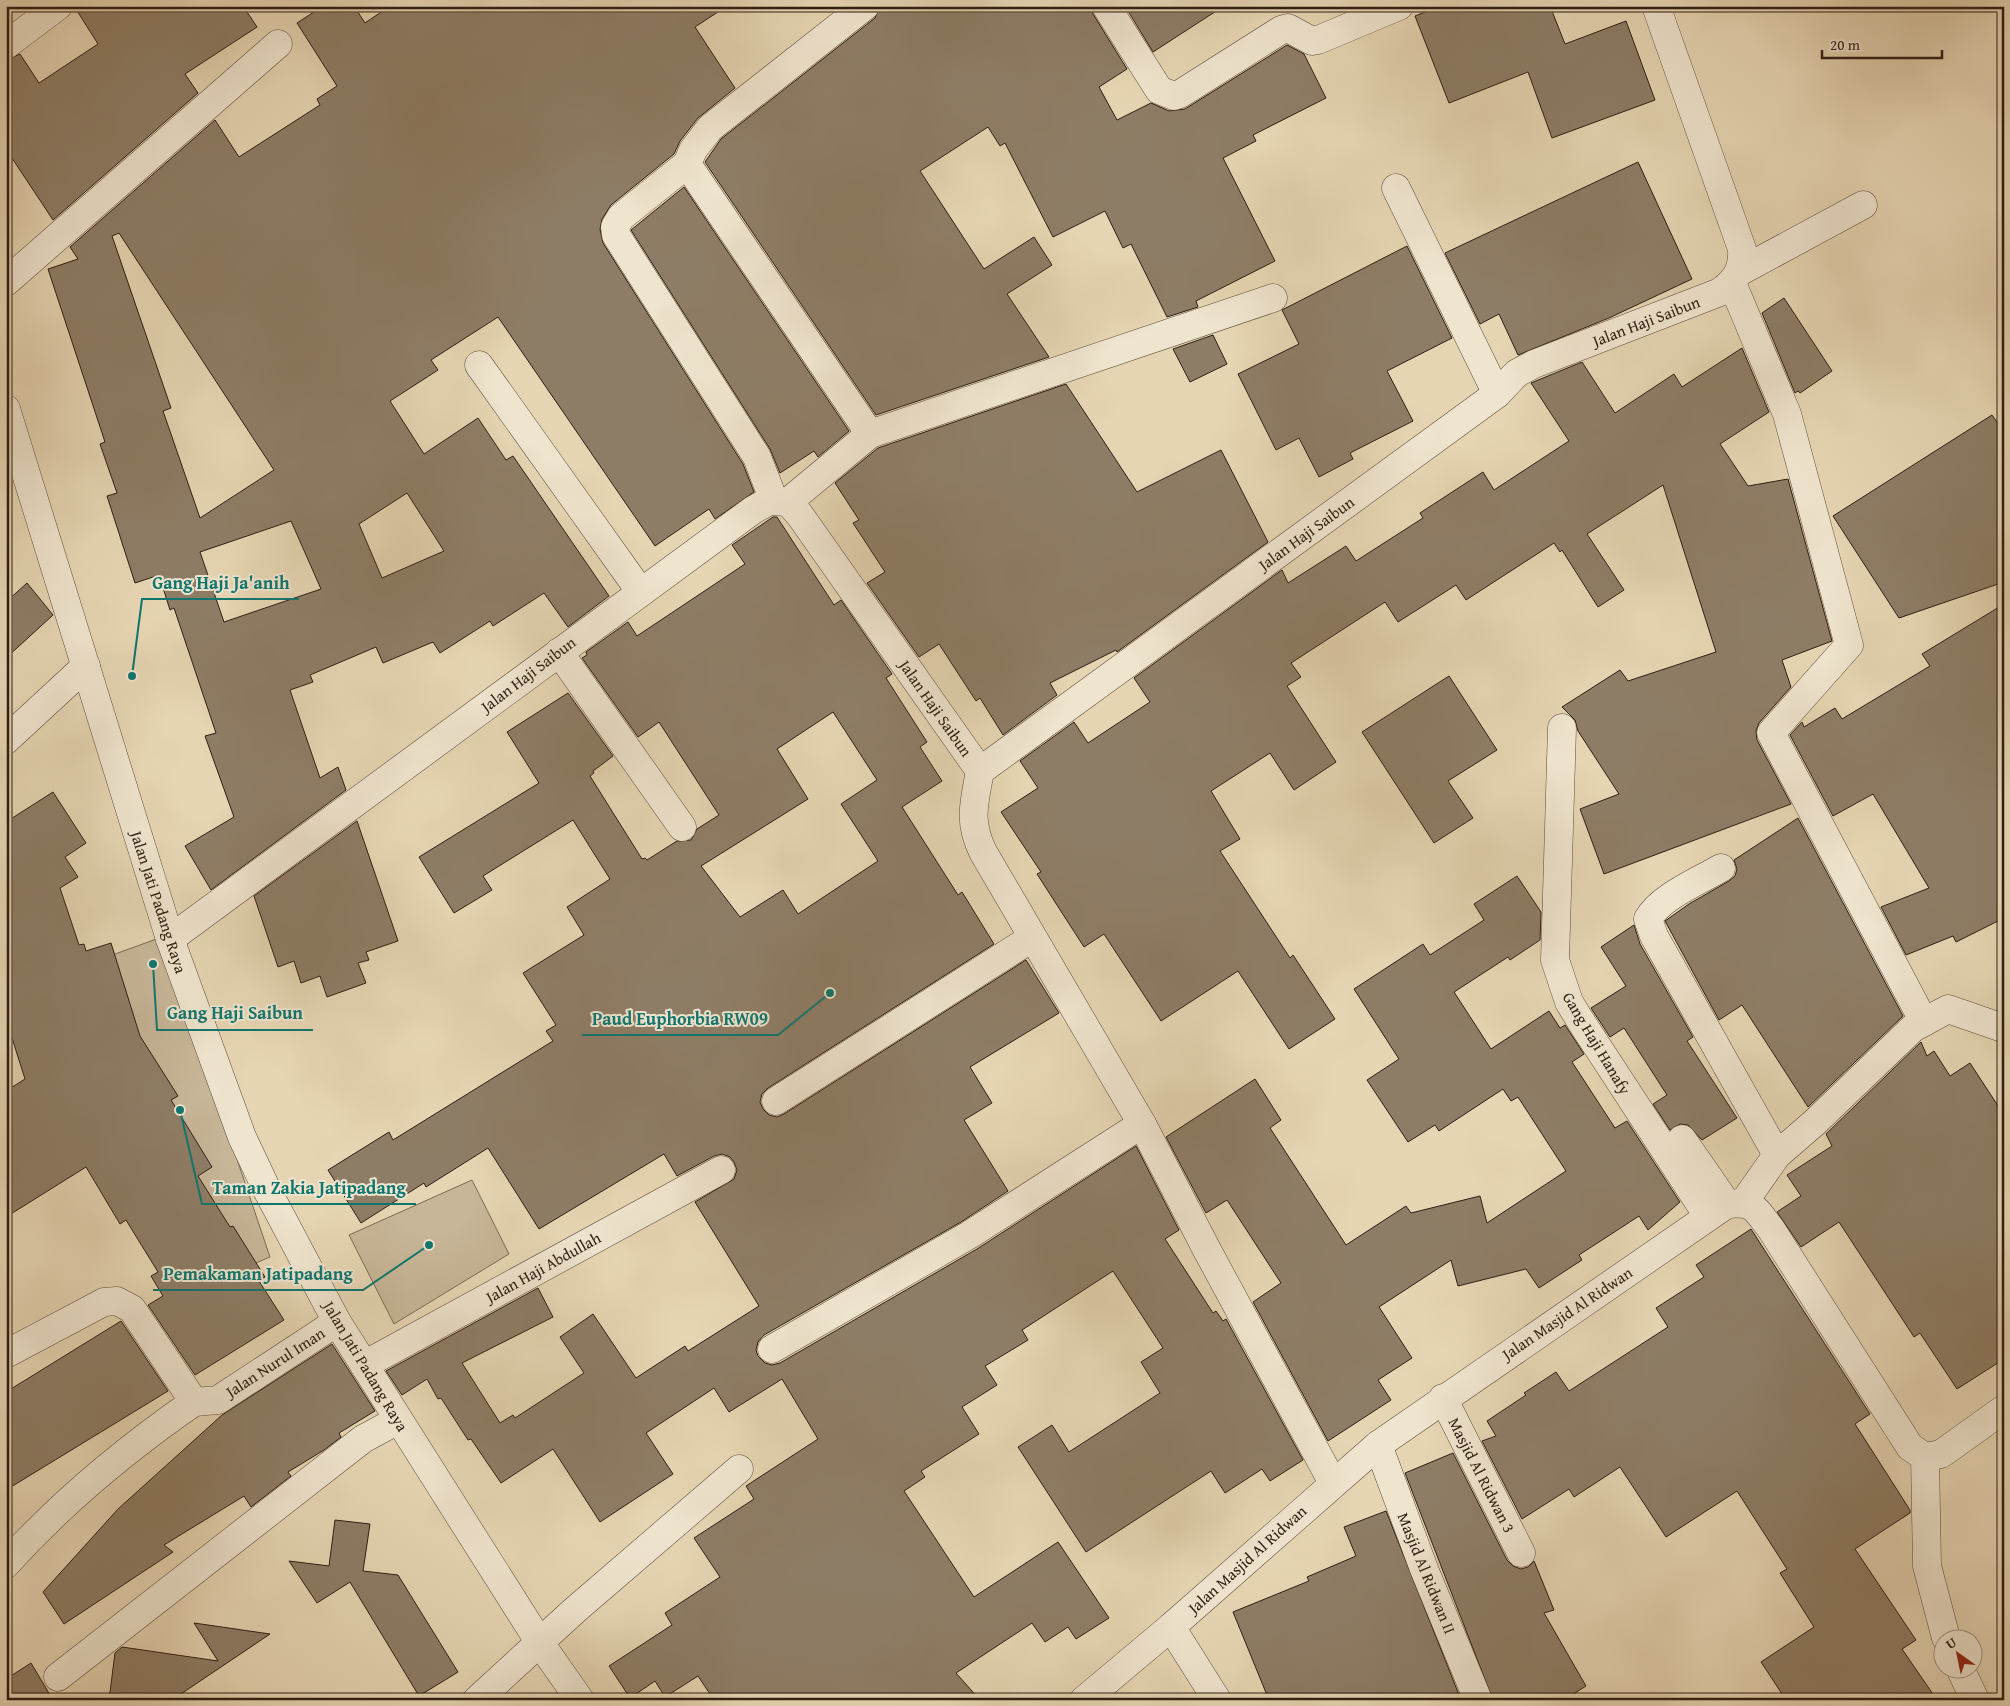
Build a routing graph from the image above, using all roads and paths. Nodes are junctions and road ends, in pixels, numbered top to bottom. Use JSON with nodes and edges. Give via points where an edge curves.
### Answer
{"nodes":[{"id":1,"x":58,"y":6,"type":"edge"},
{"id":2,"x":865,"y":6,"type":"edge"},
{"id":3,"x":1106,"y":6,"type":"edge"},
{"id":4,"x":1399,"y":6,"type":"edge"},
{"id":5,"x":1656,"y":6,"type":"edge"},
{"id":6,"x":278,"y":44,"type":"dead end"},
{"id":7,"x":6,"y":45,"type":"edge"},
{"id":8,"x":687,"y":164,"type":"junction"},
{"id":9,"x":1396,"y":188,"type":"dead end"},
{"id":10,"x":1862,"y":205,"type":"dead end"},
{"id":11,"x":1738,"y":268,"type":"junction"},
{"id":12,"x":6,"y":282,"type":"edge"},
{"id":13,"x":1273,"y":298,"type":"dead end"},
{"id":14,"x":479,"y":365,"type":"dead end"},
{"id":15,"x":1497,"y":394,"type":"junction"},
{"id":16,"x":6,"y":409,"type":"edge"},
{"id":17,"x":870,"y":434,"type":"junction"},
{"id":18,"x":781,"y":501,"type":"junction"},
{"id":19,"x":640,"y":591,"type":"junction"},
{"id":20,"x":559,"y":652,"type":"junction"},
{"id":21,"x":86,"y":666,"type":"junction"},
{"id":22,"x":1562,"y":728,"type":"dead end"},
{"id":23,"x":6,"y":740,"type":"edge"},
{"id":24,"x":980,"y":771,"type":"junction"},
{"id":25,"x":682,"y":827,"type":"dead end"},
{"id":26,"x":1720,"y":868,"type":"dead end"},
{"id":27,"x":1032,"y":938,"type":"junction"},
{"id":28,"x":170,"y":939,"type":"junction"},
{"id":29,"x":1924,"y":1022,"type":"junction"},
{"id":30,"x":2002,"y":1029,"type":"edge"},
{"id":31,"x":776,"y":1100,"type":"dead end"},
{"id":32,"x":1142,"y":1124,"type":"junction"},
{"id":33,"x":1682,"y":1139,"type":"dead end"},
{"id":34,"x":1777,"y":1154,"type":"junction"},
{"id":35,"x":721,"y":1170,"type":"dead end"},
{"id":36,"x":1726,"y":1207,"type":"junction"},
{"id":37,"x":337,"y":1322,"type":"junction"},
{"id":38,"x":772,"y":1349,"type":"dead end"},
{"id":39,"x":6,"y":1354,"type":"edge"},
{"id":40,"x":364,"y":1364,"type":"junction"},
{"id":41,"x":1443,"y":1398,"type":"junction"},
{"id":42,"x":194,"y":1402,"type":"junction"},
{"id":43,"x":2004,"y":1409,"type":"edge"},
{"id":44,"x":398,"y":1420,"type":"junction"},
{"id":45,"x":1378,"y":1445,"type":"junction"},
{"id":46,"x":1925,"y":1457,"type":"junction"},
{"id":47,"x":738,"y":1469,"type":"dead end"},
{"id":48,"x":1333,"y":1483,"type":"junction"},
{"id":49,"x":1521,"y":1553,"type":"dead end"},
{"id":50,"x":6,"y":1564,"type":"edge"},
{"id":51,"x":1171,"y":1627,"type":"junction"},
{"id":52,"x":1943,"y":1628,"type":"edge"},
{"id":53,"x":540,"y":1643,"type":"junction"},
{"id":54,"x":58,"y":1677,"type":"dead end"},
{"id":55,"x":1965,"y":1678,"type":"edge"},
{"id":56,"x":478,"y":1700,"type":"edge"},
{"id":57,"x":580,"y":1700,"type":"edge"},
{"id":58,"x":1084,"y":1700,"type":"edge"},
{"id":59,"x":1217,"y":1700,"type":"edge"},
{"id":60,"x":1478,"y":1700,"type":"edge"},
{"id":61,"x":1975,"y":1700,"type":"edge"}],
"edges":[{"from":1,"to":7,"type":"street"},
{"from":2,"to":8,"type":"street","via":[[710,128]]},
{"from":3,"to":4,"type":"street","via":[[1159,90],[1174,96],[1282,30],[1294,30],[1312,41],[1318,40]]},
{"from":5,"to":11,"type":"street"},
{"from":6,"to":12,"type":"street"},
{"from":8,"to":17,"type":"street"},
{"from":8,"to":18,"type":"street","via":[[621,217],[615,227],[616,235]]},
{"from":9,"to":15,"type":"street"},
{"from":10,"to":11,"type":"street","name":"Jalan Haji Saibun"},
{"from":11,"to":15,"type":"street","name":"Jalan Haji Saibun","via":[[1720,292],[1534,364],[1517,373]]},
{"from":11,"to":29,"type":"street","via":[[1787,414],[1849,645],[1771,733]]},
{"from":13,"to":17,"type":"street"},
{"from":14,"to":19,"type":"street"},
{"from":15,"to":24,"type":"street","name":"Jalan Haji Saibun"},
{"from":16,"to":21,"type":"street","name":"Jalan Jati Padang Raya"},
{"from":17,"to":18,"type":"street"},
{"from":18,"to":19,"type":"street","name":"Jalan Haji Saibun","via":[[763,504]]},
{"from":18,"to":24,"type":"street","name":"Jalan Haji Saibun"},
{"from":19,"to":20,"type":"street","name":"Jalan Haji Saibun"},
{"from":20,"to":25,"type":"street"},
{"from":20,"to":28,"type":"street","name":"Jalan Haji Saibun"},
{"from":21,"to":23,"type":"street"},
{"from":21,"to":28,"type":"street","name":"Jalan Jati Padang Raya"},
{"from":22,"to":36,"type":"street","name":"Gang Haji Hanafy","via":[[1555,960],[1561,982],[1580,1020]]},
{"from":24,"to":27,"type":"street","via":[[972,813],[974,831]]},
{"from":26,"to":34,"type":"street","via":[[1665,900],[1648,918],[1654,936]]},
{"from":27,"to":31,"type":"street"},
{"from":27,"to":32,"type":"street"},
{"from":28,"to":37,"type":"street","name":"Jalan Jati Padang Raya","via":[[242,1137]]},
{"from":29,"to":30,"type":"street","via":[[1948,1009]]},
{"from":29,"to":34,"type":"street","via":[[1913,1028]]},
{"from":32,"to":38,"type":"street","via":[[969,1235]]},
{"from":32,"to":48,"type":"street"},
{"from":33,"to":36,"type":"street"},
{"from":34,"to":36,"type":"street"},
{"from":35,"to":40,"type":"street","name":"Jalan Haji Abdullah"},
{"from":36,"to":41,"type":"street","name":"Jalan Masjid Al Ridwan"},
{"from":36,"to":46,"type":"street","via":[[1754,1208],[1771,1229],[1910,1447]]},
{"from":37,"to":40,"type":"street","name":"Jalan Jati Padang Raya"},
{"from":37,"to":42,"type":"street","name":"Jalan Nurul Iman","via":[[218,1400]]},
{"from":39,"to":42,"type":"street","via":[[104,1302],[117,1301],[132,1309]]},
{"from":40,"to":44,"type":"street","name":"Jalan Jati Padang Raya"},
{"from":41,"to":45,"type":"street","name":"Jalan Masjid Al Ridwan"},
{"from":41,"to":49,"type":"street","name":"Masjid Al Ridwan 3"},
{"from":42,"to":50,"type":"street","via":[[109,1465]]},
{"from":43,"to":46,"type":"street","via":[[1941,1454]]},
{"from":44,"to":53,"type":"street","name":"Jalan Jati Padang Raya"},
{"from":44,"to":54,"type":"street","via":[[363,1439]]},
{"from":45,"to":48,"type":"street","name":"Jalan Masjid Al Ridwan"},
{"from":45,"to":60,"type":"street","name":"Masjid Al Ridwan II"},
{"from":46,"to":52,"type":"street","via":[[1926,1566]]},
{"from":47,"to":53,"type":"street"},
{"from":48,"to":51,"type":"street","name":"Jalan Masjid Al Ridwan"},
{"from":51,"to":58,"type":"street","name":"Jalan Masjid Al Ridwan"},
{"from":51,"to":59,"type":"street"},
{"from":53,"to":56,"type":"street"},
{"from":53,"to":57,"type":"street","name":"Jalan Jati Padang Raya"},
{"from":55,"to":61,"type":"street"}]}
